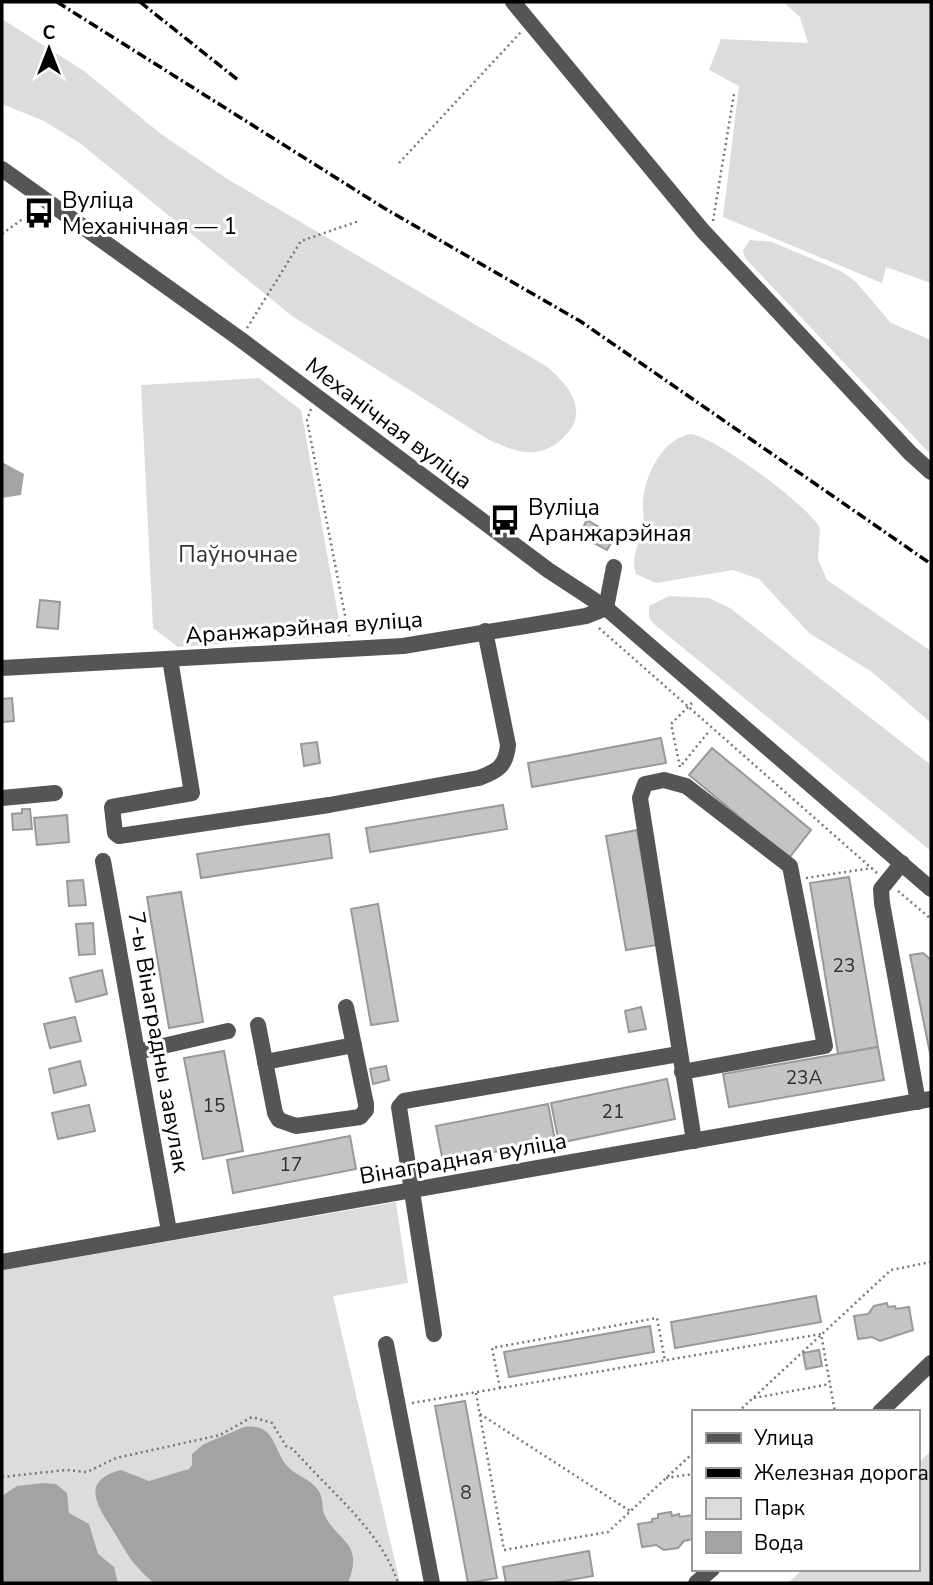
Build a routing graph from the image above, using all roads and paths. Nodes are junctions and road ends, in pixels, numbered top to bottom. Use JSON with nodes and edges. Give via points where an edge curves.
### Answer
{"nodes":[{"id":1,"x":513,"y":2,"type":"edge"},
{"id":2,"x":529,"y":23,"type":"junction"},
{"id":3,"x":734,"y":94,"type":"dead end"},
{"id":4,"x":399,"y":163,"type":"dead end"},
{"id":5,"x":2,"y":170,"type":"edge"},
{"id":6,"x":34,"y":210,"type":"dead end"},
{"id":7,"x":359,"y":221,"type":"dead end"},
{"id":8,"x":703,"y":231,"type":"junction"},
{"id":9,"x":2,"y":234,"type":"edge"},
{"id":10,"x":240,"y":340,"type":"junction"},
{"id":11,"x":315,"y":396,"type":"junction"},
{"id":12,"x":931,"y":472,"type":"edge"},
{"id":13,"x":614,"y":567,"type":"dead end"},
{"id":14,"x":606,"y":608,"type":"junction"},
{"id":15,"x":586,"y":616,"type":"junction"},
{"id":16,"x":485,"y":631,"type":"junction"},
{"id":17,"x":351,"y":647,"type":"junction"},
{"id":18,"x":170,"y":660,"type":"junction"},
{"id":19,"x":2,"y":668,"type":"edge"},
{"id":20,"x":669,"y":682,"type":"dead end"},
{"id":21,"x":664,"y":686,"type":"junction"},
{"id":22,"x":693,"y":703,"type":"dead end"},
{"id":23,"x":688,"y":708,"type":"junction"},
{"id":24,"x":711,"y":729,"type":"junction"},
{"id":25,"x":55,"y":793,"type":"dead end"},
{"id":26,"x":2,"y":798,"type":"edge"},
{"id":27,"x":103,"y":861,"type":"dead end"},
{"id":28,"x":902,"y":863,"type":"junction"},
{"id":29,"x":872,"y":868,"type":"junction"},
{"id":30,"x":793,"y":880,"type":"junction"},
{"id":31,"x":887,"y":881,"type":"junction"},
{"id":32,"x":931,"y":889,"type":"edge"},
{"id":33,"x":931,"y":919,"type":"edge"},
{"id":34,"x":346,"y":1007,"type":"dead end"},
{"id":35,"x":258,"y":1025,"type":"dead end"},
{"id":36,"x":228,"y":1031,"type":"dead end"},
{"id":37,"x":354,"y":1045,"type":"junction"},
{"id":38,"x":137,"y":1052,"type":"junction"},
{"id":39,"x":679,"y":1054,"type":"junction"},
{"id":40,"x":265,"y":1062,"type":"junction"},
{"id":41,"x":682,"y":1072,"type":"junction"},
{"id":42,"x":924,"y":1101,"type":"edge"},
{"id":43,"x":694,"y":1141,"type":"junction"},
{"id":44,"x":410,"y":1190,"type":"junction"},
{"id":45,"x":169,"y":1231,"type":"junction"},
{"id":46,"x":2,"y":1262,"type":"edge"},
{"id":47,"x":931,"y":1262,"type":"edge"},
{"id":48,"x":434,"y":1334,"type":"dead end"},
{"id":49,"x":821,"y":1334,"type":"junction"},
{"id":50,"x":386,"y":1344,"type":"dead end"},
{"id":51,"x":665,"y":1360,"type":"junction"},
{"id":52,"x":931,"y":1363,"type":"edge"},
{"id":53,"x":830,"y":1384,"type":"junction"},
{"id":54,"x":500,"y":1388,"type":"junction"},
{"id":55,"x":476,"y":1392,"type":"junction"},
{"id":56,"x":752,"y":1399,"type":"junction"},
{"id":57,"x":398,"y":1405,"type":"junction"},
{"id":58,"x":740,"y":1410,"type":"edge"},
{"id":59,"x":835,"y":1410,"type":"edge"},
{"id":60,"x":882,"y":1410,"type":"edge"},
{"id":61,"x":480,"y":1414,"type":"junction"},
{"id":62,"x":692,"y":1454,"type":"edge"},
{"id":63,"x":692,"y":1474,"type":"edge"},
{"id":64,"x":2,"y":1477,"type":"edge"},
{"id":65,"x":666,"y":1478,"type":"junction"},
{"id":66,"x":631,"y":1511,"type":"junction"},
{"id":67,"x":710,"y":1571,"type":"edge"},
{"id":68,"x":398,"y":1583,"type":"edge"},
{"id":69,"x":432,"y":1583,"type":"edge"},
{"id":70,"x":696,"y":1583,"type":"edge"}],
"edges":[{"from":1,"to":2,"type":"street"},
{"from":2,"to":4,"type":"path"},
{"from":2,"to":8,"type":"street"},
{"from":3,"to":8,"type":"path","via":[[715,219]]},
{"from":5,"to":10,"type":"street","name":"Механічная вуліца"},
{"from":6,"to":9,"type":"path"},
{"from":7,"to":10,"type":"path","via":[[301,242]]},
{"from":8,"to":12,"type":"street"},
{"from":10,"to":11,"type":"street","name":"Механічная вуліца"},
{"from":11,"to":14,"type":"street","name":"Механічная вуліца"},
{"from":11,"to":17,"type":"path","via":[[307,420]]},
{"from":13,"to":14,"type":"street"},
{"from":14,"to":15,"type":"street","name":"Аранжарэйная вуліца"},
{"from":14,"to":28,"type":"street","name":"Механічная вуліца"},
{"from":15,"to":16,"type":"street","name":"Аранжарэйная вуліца"},
{"from":15,"to":21,"type":"path"},
{"from":16,"to":17,"type":"street","name":"Аранжарэйная вуліца","via":[[403,646]]},
{"from":16,"to":18,"type":"street","via":[[508,745],[507,759],[497,772],[330,805],[118,836],[112,807],[192,793]]},
{"from":17,"to":18,"type":"street","name":"Аранжарэйная вуліца"},
{"from":18,"to":19,"type":"street","name":"Аранжарэйная вуліца"},
{"from":20,"to":21,"type":"path"},
{"from":21,"to":23,"type":"path"},
{"from":22,"to":23,"type":"path"},
{"from":23,"to":24,"type":"path"},
{"from":23,"to":24,"type":"path","via":[[671,724],[680,767]]},
{"from":24,"to":29,"type":"path"},
{"from":25,"to":26,"type":"street"},
{"from":27,"to":38,"type":"street","name":"7-ы Вінаградны завулак"},
{"from":28,"to":31,"type":"street"},
{"from":28,"to":32,"type":"street","name":"Механічная вуліца"},
{"from":29,"to":30,"type":"path"},
{"from":29,"to":31,"type":"path"},
{"from":30,"to":39,"type":"street","via":[[790,866],[686,786],[664,780],[646,784],[640,798]]},
{"from":30,"to":41,"type":"street","via":[[824,1046]]},
{"from":31,"to":33,"type":"path"},
{"from":31,"to":42,"type":"street","via":[[881,889],[881,903]]},
{"from":34,"to":37,"type":"street"},
{"from":35,"to":40,"type":"street"},
{"from":36,"to":38,"type":"street"},
{"from":37,"to":40,"type":"street"},
{"from":37,"to":40,"type":"street","via":[[366,1104],[360,1117],[296,1126],[279,1120]]},
{"from":38,"to":45,"type":"street","name":"7-ы Вінаградны завулак"},
{"from":39,"to":41,"type":"street"},
{"from":39,"to":44,"type":"street","via":[[404,1101],[398,1114]]},
{"from":41,"to":43,"type":"street"},
{"from":42,"to":43,"type":"street","name":"Вінаградная вуліца"},
{"from":43,"to":44,"type":"street","name":"Вінаградная вуліца"},
{"from":44,"to":45,"type":"street","name":"Вінаградная вуліца"},
{"from":44,"to":48,"type":"street"},
{"from":45,"to":46,"type":"street","name":"Вінаградная вуліца"},
{"from":47,"to":49,"type":"path","via":[[891,1270]]},
{"from":49,"to":51,"type":"path"},
{"from":49,"to":53,"type":"path"},
{"from":49,"to":56,"type":"path"},
{"from":50,"to":57,"type":"street"},
{"from":51,"to":54,"type":"path"},
{"from":51,"to":54,"type":"path","via":[[657,1318],[492,1348]]},
{"from":52,"to":60,"type":"street"},
{"from":53,"to":56,"type":"path"},
{"from":53,"to":59,"type":"path"},
{"from":54,"to":55,"type":"path"},
{"from":55,"to":57,"type":"path"},
{"from":55,"to":61,"type":"path"},
{"from":56,"to":58,"type":"path"},
{"from":57,"to":69,"type":"street"},
{"from":61,"to":66,"type":"path"},
{"from":61,"to":66,"type":"path","via":[[504,1550],[608,1532]]},
{"from":62,"to":65,"type":"path"},
{"from":63,"to":65,"type":"path"},
{"from":64,"to":68,"type":"path","via":[[87,1472],[116,1458],[220,1435],[252,1417],[272,1423],[286,1446],[342,1498],[391,1560]]},
{"from":65,"to":66,"type":"path"},
{"from":67,"to":70,"type":"street"}]}
